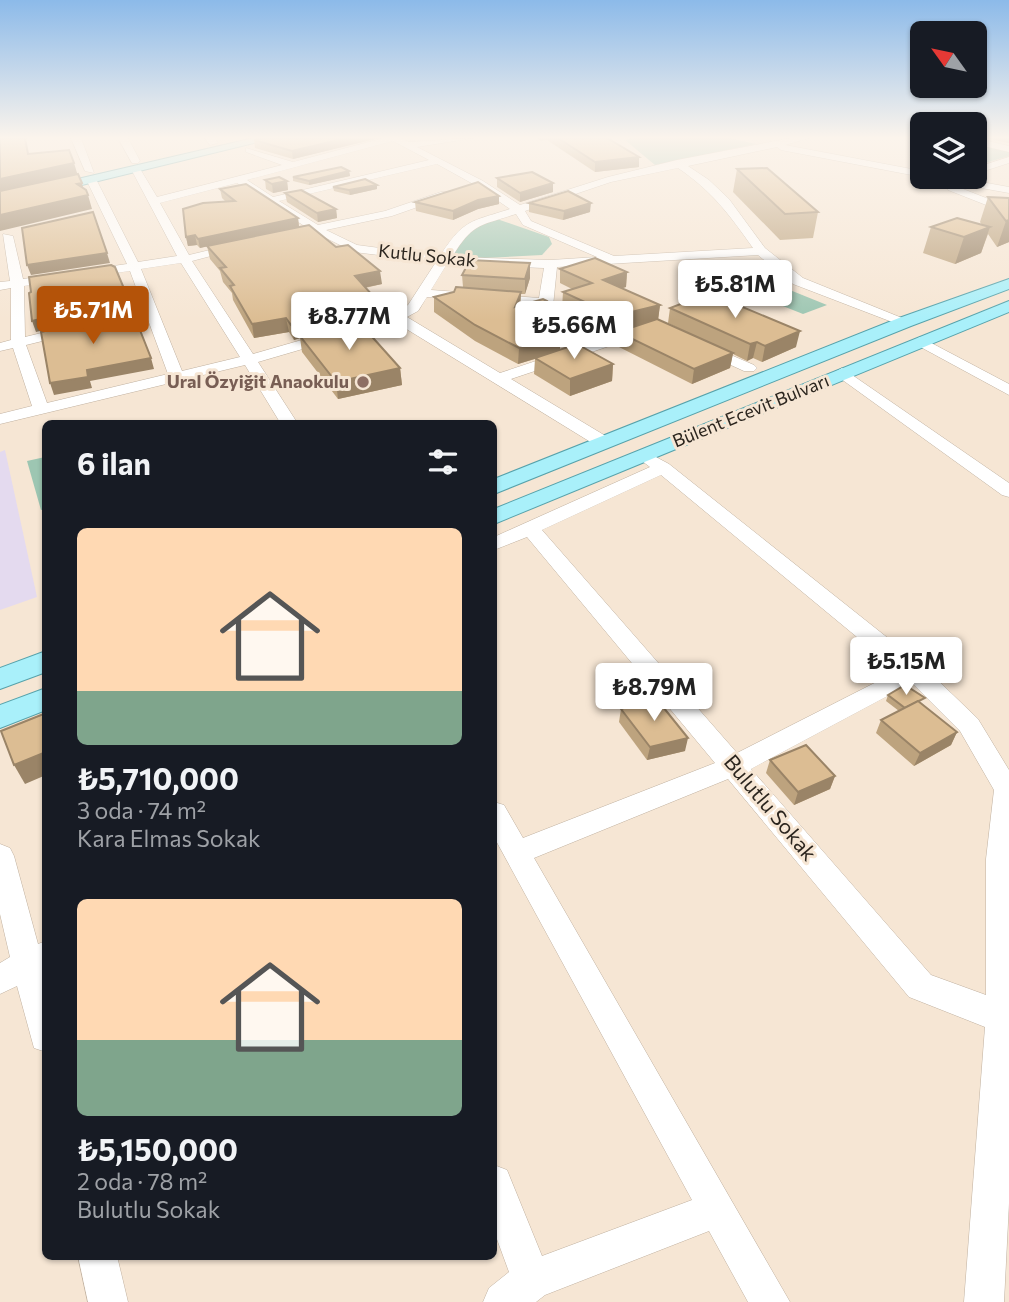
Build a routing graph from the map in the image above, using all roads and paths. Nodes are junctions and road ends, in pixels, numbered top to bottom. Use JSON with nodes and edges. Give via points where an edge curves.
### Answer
{"nodes":[{"id":1,"x":97,"y":199,"type":"edge"},
{"id":2,"x":163,"y":199,"type":"edge"},
{"id":3,"x":276,"y":199,"type":"edge"},
{"id":4,"x":433,"y":199,"type":"edge"},
{"id":5,"x":503,"y":199,"type":"edge"},
{"id":6,"x":550,"y":199,"type":"edge"},
{"id":7,"x":723,"y":199,"type":"edge"},
{"id":8,"x":979,"y":199,"type":"edge"},
{"id":9,"x":271,"y":200,"type":"joint"},
{"id":10,"x":155,"y":201,"type":"joint"},
{"id":11,"x":518,"y":209,"type":"junction"},
{"id":12,"x":1009,"y":211,"type":"edge"},
{"id":13,"x":316,"y":229,"type":"junction"},
{"id":14,"x":291,"y":235,"type":"edge"},
{"id":15,"x":9,"y":236,"type":"edge"},
{"id":16,"x":255,"y":243,"type":"edge"},
{"id":17,"x":761,"y":251,"type":"junction"},
{"id":18,"x":185,"y":258,"type":"junction"},
{"id":19,"x":445,"y":258,"type":"junction"},
{"id":20,"x":610,"y":259,"type":"junction"},
{"id":21,"x":551,"y":264,"type":"junction"},
{"id":22,"x":134,"y":266,"type":"junction"},
{"id":23,"x":17,"y":283,"type":"junction"},
{"id":24,"x":1009,"y":284,"type":"edge"},
{"id":25,"x":0,"y":286,"type":"edge"},
{"id":26,"x":424,"y":293,"type":"junction"},
{"id":27,"x":545,"y":302,"type":"junction"},
{"id":28,"x":1007,"y":309,"type":"edge"},
{"id":29,"x":397,"y":317,"type":"junction"},
{"id":30,"x":905,"y":322,"type":"junction"},
{"id":31,"x":85,"y":326,"type":"edge"},
{"id":32,"x":656,"y":326,"type":"edge"},
{"id":33,"x":611,"y":340,"type":"junction"},
{"id":34,"x":920,"y":341,"type":"junction"},
{"id":35,"x":691,"y":342,"type":"edge"},
{"id":36,"x":18,"y":343,"type":"junction"},
{"id":37,"x":0,"y":347,"type":"edge"},
{"id":38,"x":251,"y":359,"type":"junction"},
{"id":39,"x":749,"y":368,"type":"dead end"},
{"id":40,"x":842,"y":373,"type":"junction"},
{"id":41,"x":177,"y":377,"type":"junction"},
{"id":42,"x":496,"y":379,"type":"junction"},
{"id":43,"x":1009,"y":390,"type":"edge"},
{"id":44,"x":41,"y":409,"type":"junction"},
{"id":45,"x":0,"y":419,"type":"edge"},
{"id":46,"x":288,"y":420,"type":"edge"},
{"id":47,"x":603,"y":442,"type":"junction"},
{"id":48,"x":653,"y":462,"type":"junction"},
{"id":49,"x":497,"y":486,"type":"edge"},
{"id":50,"x":1009,"y":491,"type":"edge"},
{"id":51,"x":497,"y":516,"type":"edge"},
{"id":52,"x":530,"y":528,"type":"junction"},
{"id":53,"x":497,"y":543,"type":"edge"},
{"id":54,"x":42,"y":663,"type":"edge"},
{"id":55,"x":915,"y":672,"type":"junction"},
{"id":56,"x":0,"y":679,"type":"edge"},
{"id":57,"x":42,"y":700,"type":"edge"},
{"id":58,"x":0,"y":716,"type":"edge"},
{"id":59,"x":734,"y":766,"type":"junction"},
{"id":60,"x":497,"y":818,"type":"edge"},
{"id":61,"x":516,"y":853,"type":"junction"},
{"id":62,"x":0,"y":856,"type":"edge"},
{"id":63,"x":37,"y":959,"type":"edge"},
{"id":64,"x":0,"y":979,"type":"edge"},
{"id":65,"x":42,"y":1002,"type":"edge"},
{"id":66,"x":1005,"y":1019,"type":"edge"},
{"id":67,"x":497,"y":1196,"type":"edge"},
{"id":68,"x":717,"y":1209,"type":"junction"},
{"id":69,"x":98,"y":1260,"type":"edge"},
{"id":70,"x":518,"y":1291,"type":"edge"},
{"id":71,"x":108,"y":1302,"type":"edge"},
{"id":72,"x":770,"y":1302,"type":"edge"},
{"id":73,"x":984,"y":1302,"type":"edge"}],
"edges":[{"from":1,"to":22,"type":"street","via":[[101,213]]},
{"from":2,"to":10,"type":"street"},
{"from":3,"to":9,"type":"street"},
{"from":4,"to":13,"type":"street"},
{"from":5,"to":11,"type":"street"},
{"from":6,"to":11,"type":"street"},
{"from":7,"to":17,"type":"street"},
{"from":8,"to":12,"type":"street"},
{"from":9,"to":13,"type":"street","name":"Kutlu Sokak"},
{"from":10,"to":18,"type":"street"},
{"from":11,"to":19,"type":"street","via":[[462,231]]},
{"from":11,"to":20,"type":"street","via":[[527,223]]},
{"from":13,"to":14,"type":"street"},
{"from":13,"to":19,"type":"street","name":"Kutlu Sokak","via":[[354,248]]},
{"from":15,"to":23,"type":"street"},
{"from":16,"to":18,"type":"street"},
{"from":17,"to":20,"type":"street","name":"Kutlu Sokak"},
{"from":17,"to":30,"type":"street","via":[[798,281]]},
{"from":18,"to":22,"type":"street"},
{"from":18,"to":38,"type":"street"},
{"from":19,"to":21,"type":"street","name":"Kutlu Sokak"},
{"from":19,"to":26,"type":"street"},
{"from":20,"to":21,"type":"street","name":"Kutlu Sokak"},
{"from":21,"to":27,"type":"street"},
{"from":22,"to":23,"type":"street"},
{"from":22,"to":41,"type":"street","via":[[145,311]]},
{"from":23,"to":25,"type":"street"},
{"from":23,"to":36,"type":"street"},
{"from":24,"to":30,"type":"main road","name":"Bülent Ecevit Bulvarı"},
{"from":26,"to":27,"type":"street"},
{"from":26,"to":29,"type":"street","via":[[413,308]]},
{"from":27,"to":33,"type":"street"},
{"from":28,"to":34,"type":"main road","name":"Bülent Ecevit Bulvarı"},
{"from":29,"to":38,"type":"street"},
{"from":29,"to":42,"type":"street"},
{"from":30,"to":47,"type":"main road","name":"Bülent Ecevit Bulvarı"},
{"from":31,"to":36,"type":"street"},
{"from":32,"to":33,"type":"street"},
{"from":33,"to":42,"type":"street"},
{"from":34,"to":40,"type":"main road","name":"Bülent Ecevit Bulvarı"},
{"from":34,"to":43,"type":"street"},
{"from":35,"to":39,"type":"street"},
{"from":36,"to":37,"type":"street"},
{"from":36,"to":44,"type":"street"},
{"from":38,"to":41,"type":"street"},
{"from":38,"to":46,"type":"street"},
{"from":40,"to":48,"type":"main road","name":"Bülent Ecevit Bulvarı"},
{"from":40,"to":50,"type":"street"},
{"from":41,"to":44,"type":"street"},
{"from":42,"to":47,"type":"street"},
{"from":44,"to":45,"type":"street"},
{"from":47,"to":49,"type":"main road","name":"Bülent Ecevit Bulvarı"},
{"from":48,"to":51,"type":"main road","name":"Bülent Ecevit Bulvarı"},
{"from":48,"to":52,"type":"street"},
{"from":48,"to":55,"type":"street"},
{"from":52,"to":53,"type":"street"},
{"from":52,"to":59,"type":"street","name":"Bulutlu Sokak"},
{"from":54,"to":56,"type":"main road"},
{"from":55,"to":59,"type":"street"},
{"from":55,"to":66,"type":"street","via":[[969,725],[1007,790],[1000,859]]},
{"from":57,"to":58,"type":"main road"},
{"from":59,"to":61,"type":"street"},
{"from":59,"to":66,"type":"street","name":"Bulutlu Sokak","via":[[920,986]]},
{"from":60,"to":61,"type":"street"},
{"from":61,"to":68,"type":"street"},
{"from":62,"to":63,"type":"street"},
{"from":63,"to":64,"type":"street"},
{"from":63,"to":65,"type":"street"},
{"from":66,"to":73,"type":"street"},
{"from":67,"to":70,"type":"street"},
{"from":68,"to":70,"type":"street"},
{"from":68,"to":72,"type":"street"},
{"from":69,"to":71,"type":"street"}]}
